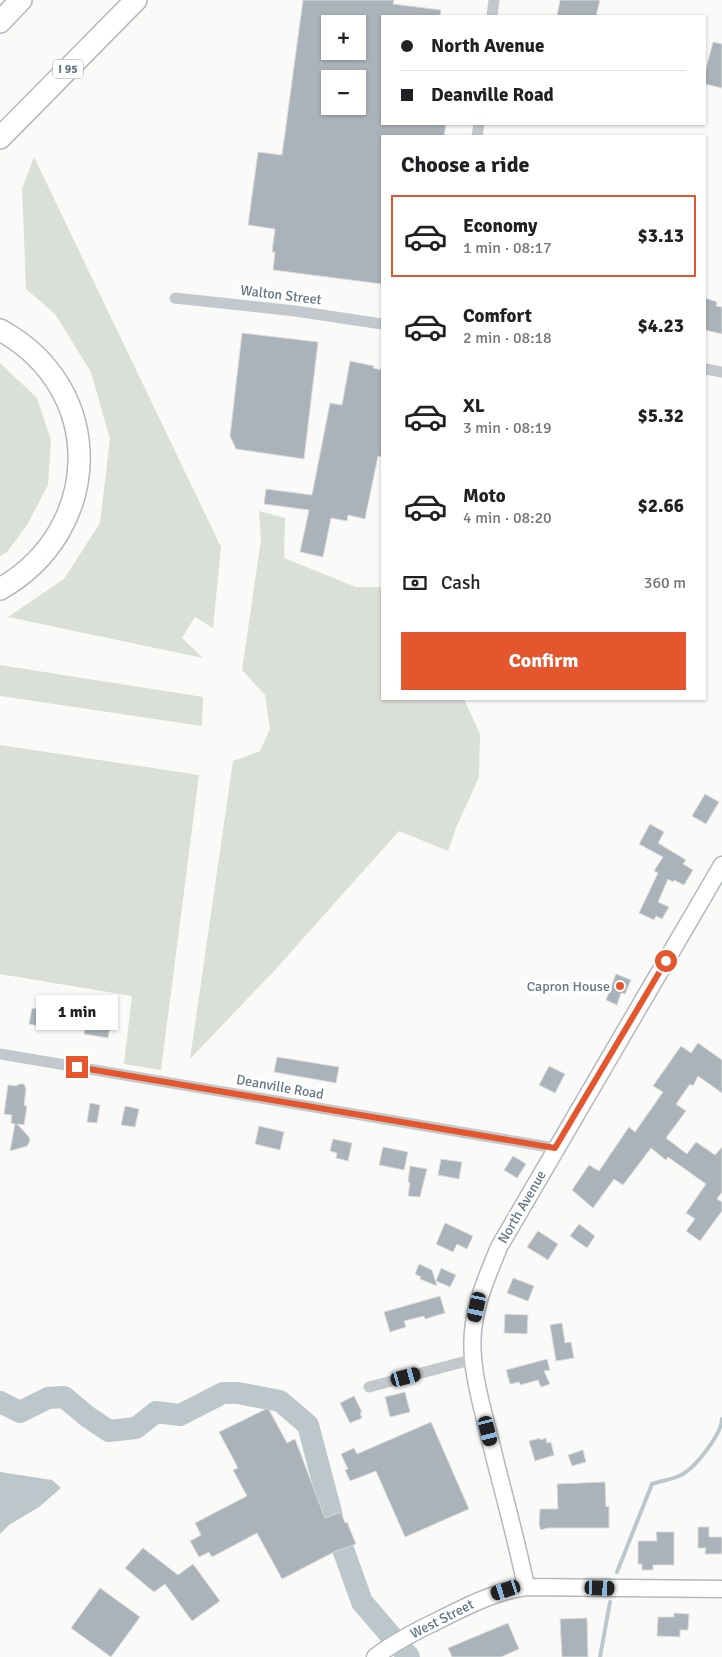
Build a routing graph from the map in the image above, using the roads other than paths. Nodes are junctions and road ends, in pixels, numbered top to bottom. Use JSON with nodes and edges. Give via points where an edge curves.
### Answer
{"nodes":[{"id":1,"x":9,"y":0,"type":"edge"},
{"id":2,"x":21,"y":0,"type":"edge"},
{"id":3,"x":136,"y":0,"type":"edge"},
{"id":4,"x":494,"y":0,"type":"edge"},
{"id":5,"x":0,"y":6,"type":"edge"},
{"id":6,"x":492,"y":15,"type":"edge"},
{"id":7,"x":0,"y":22,"type":"edge"},
{"id":8,"x":0,"y":138,"type":"edge"},
{"id":9,"x":175,"y":298,"type":"dead end"},
{"id":10,"x":381,"y":324,"type":"edge"},
{"id":11,"x":0,"y":330,"type":"edge"},
{"id":12,"x":706,"y":369,"type":"edge"},
{"id":13,"x":722,"y":372,"type":"edge"},
{"id":14,"x":0,"y":589,"type":"edge"},
{"id":15,"x":722,"y":865,"type":"edge"},
{"id":16,"x":0,"y":1054,"type":"edge"},
{"id":17,"x":555,"y":1148,"type":"junction"},
{"id":18,"x":474,"y":1359,"type":"junction"},
{"id":19,"x":368,"y":1387,"type":"dead end"},
{"id":20,"x":526,"y":1587,"type":"junction"},
{"id":21,"x":722,"y":1589,"type":"edge"},
{"id":22,"x":378,"y":1654,"type":"edge"}],
"edges":[{"from":1,"to":5,"type":"highway"},
{"from":2,"to":7,"type":"highway"},
{"from":3,"to":8,"type":"highway","number":"I 95"},
{"from":4,"to":6,"type":"street"},
{"from":9,"to":10,"type":"street","name":"Walton Street"},
{"from":11,"to":14,"type":"highway","via":[[23,344],[57,382],[72,414],[78,449],[77,483],[60,532],[33,565]]},
{"from":12,"to":13,"type":"street"},
{"from":15,"to":17,"type":"main road","name":"North Avenue"},
{"from":16,"to":17,"type":"street","name":"Deanville Road"},
{"from":17,"to":18,"type":"main road","name":"North Avenue","via":[[499,1247],[481,1289],[474,1324]]},
{"from":18,"to":19,"type":"street"},
{"from":18,"to":20,"type":"main road","name":"North Avenue"},
{"from":20,"to":21,"type":"main road","name":"West Street"},
{"from":20,"to":22,"type":"main road","name":"West Street","via":[[487,1597]]}]}
